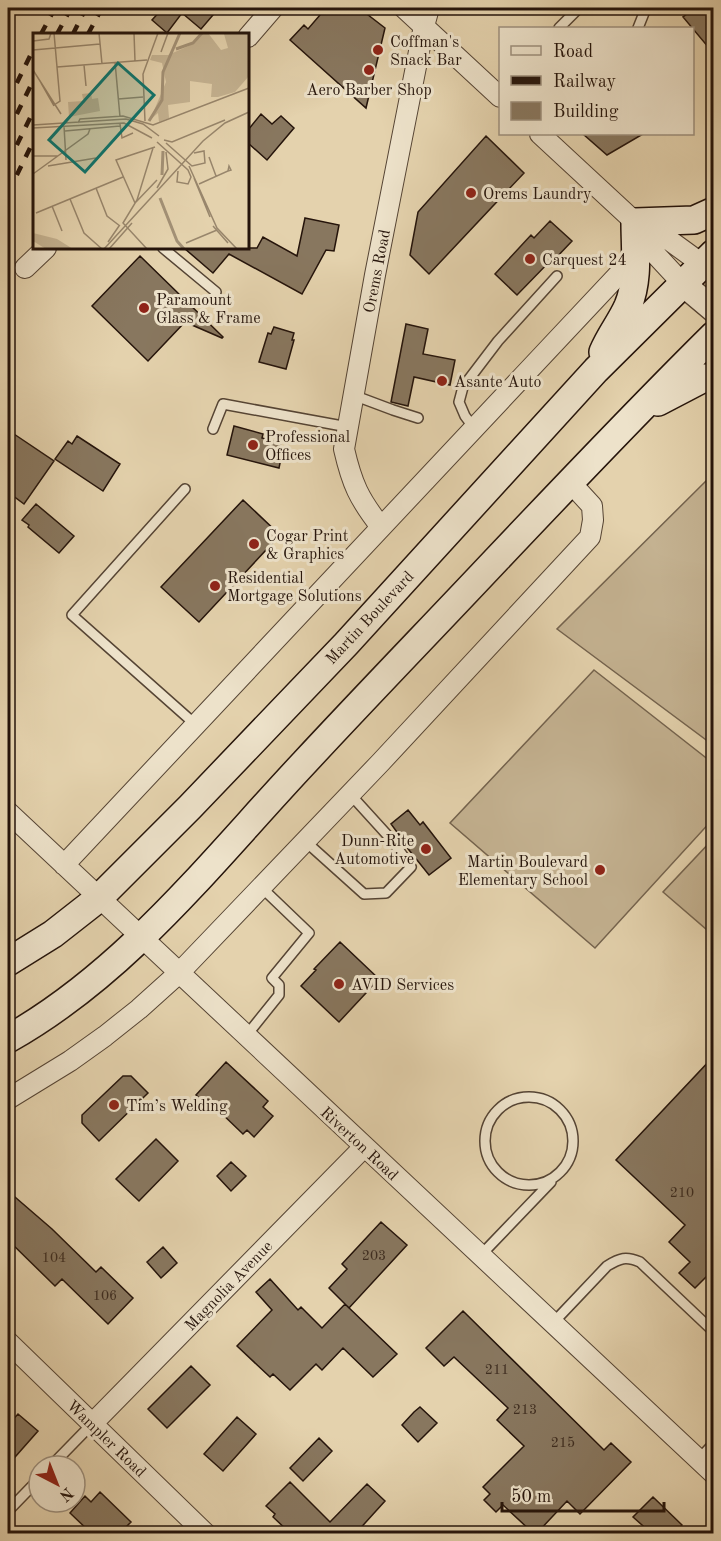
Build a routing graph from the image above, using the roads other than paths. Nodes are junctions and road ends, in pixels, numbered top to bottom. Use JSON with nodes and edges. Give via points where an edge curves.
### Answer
{"nodes":[{"id":1,"x":273,"y":8,"type":"edge"},
{"id":2,"x":404,"y":8,"type":"edge"},
{"id":3,"x":579,"y":8,"type":"edge"},
{"id":4,"x":646,"y":8,"type":"edge"},
{"id":5,"x":426,"y":17,"type":"edge"},
{"id":6,"x":560,"y":27,"type":"edge"},
{"id":7,"x":638,"y":27,"type":"edge"},
{"id":8,"x":249,"y":36,"type":"edge"},
{"id":9,"x":499,"y":92,"type":"edge"},
{"id":10,"x":542,"y":135,"type":"edge"},
{"id":11,"x":714,"y":211,"type":"edge"},
{"id":12,"x":635,"y":222,"type":"junction"},
{"id":13,"x":45,"y":249,"type":"edge"},
{"id":14,"x":164,"y":249,"type":"edge"},
{"id":15,"x":635,"y":257,"type":"junction"},
{"id":16,"x":710,"y":263,"type":"edge"},
{"id":17,"x":25,"y":268,"type":"dead end"},
{"id":18,"x":557,"y":276,"type":"dead end"},
{"id":19,"x":683,"y":284,"type":"junction"},
{"id":20,"x":216,"y":292,"type":"dead end"},
{"id":21,"x":714,"y":310,"type":"edge"},
{"id":22,"x":714,"y":335,"type":"edge"},
{"id":23,"x":596,"y":370,"type":"junction"},
{"id":24,"x":714,"y":378,"type":"edge"},
{"id":25,"x":353,"y":395,"type":"junction"},
{"id":26,"x":635,"y":414,"type":"junction"},
{"id":27,"x":418,"y":418,"type":"dead end"},
{"id":28,"x":348,"y":427,"type":"junction"},
{"id":29,"x":474,"y":428,"type":"junction"},
{"id":30,"x":213,"y":429,"type":"dead end"},
{"id":31,"x":570,"y":482,"type":"junction"},
{"id":32,"x":185,"y":489,"type":"dead end"},
{"id":33,"x":381,"y":528,"type":"junction"},
{"id":34,"x":196,"y":724,"type":"junction"},
{"id":35,"x":350,"y":794,"type":"junction"},
{"id":36,"x":8,"y":812,"type":"edge"},
{"id":37,"x":305,"y":841,"type":"junction"},
{"id":38,"x":64,"y":864,"type":"junction"},
{"id":39,"x":261,"y":887,"type":"junction"},
{"id":40,"x":99,"y":898,"type":"junction"},
{"id":41,"x":141,"y":937,"type":"junction"},
{"id":42,"x":8,"y":962,"type":"edge"},
{"id":43,"x":179,"y":973,"type":"junction"},
{"id":44,"x":246,"y":1036,"type":"junction"},
{"id":45,"x":8,"y":1038,"type":"edge"},
{"id":46,"x":8,"y":1099,"type":"edge"},
{"id":47,"x":364,"y":1147,"type":"junction"},
{"id":48,"x":555,"y":1178,"type":"junction"},
{"id":49,"x":480,"y":1256,"type":"junction"},
{"id":50,"x":552,"y":1323,"type":"junction"},
{"id":51,"x":714,"y":1332,"type":"edge"},
{"id":52,"x":8,"y":1342,"type":"edge"},
{"id":53,"x":92,"y":1424,"type":"junction"},
{"id":54,"x":714,"y":1443,"type":"edge"},
{"id":55,"x":63,"y":1454,"type":"edge"},
{"id":56,"x":698,"y":1460,"type":"junction"},
{"id":57,"x":714,"y":1474,"type":"edge"},
{"id":58,"x":27,"y":1491,"type":"edge"},
{"id":59,"x":8,"y":1511,"type":"edge"},
{"id":60,"x":206,"y":1533,"type":"edge"}],
"edges":[{"from":1,"to":8,"type":"street"},
{"from":2,"to":5,"type":"street"},
{"from":3,"to":6,"type":"lane"},
{"from":4,"to":7,"type":"lane"},
{"from":5,"to":9,"type":"street"},
{"from":5,"to":25,"type":"street","name":"Orems Road"},
{"from":10,"to":12,"type":"street"},
{"from":11,"to":12,"type":"main road","via":[[694,220]]},
{"from":12,"to":15,"type":"main road"},
{"from":12,"to":16,"type":"street"},
{"from":12,"to":19,"type":"street","via":[[657,256]]},
{"from":13,"to":17,"type":"street"},
{"from":14,"to":20,"type":"lane"},
{"from":15,"to":23,"type":"main road","via":[[635,283]]},
{"from":15,"to":29,"type":"street"},
{"from":16,"to":19,"type":"main road","name":"Martin Boulevard"},
{"from":18,"to":29,"type":"lane","via":[[498,341],[463,387],[459,402]]},
{"from":19,"to":21,"type":"street"},
{"from":19,"to":23,"type":"main road","name":"Martin Boulevard"},
{"from":22,"to":26,"type":"main road"},
{"from":23,"to":40,"type":"main road","name":"Martin Boulevard","via":[[346,644]]},
{"from":24,"to":26,"type":"main road","via":[[704,378]]},
{"from":25,"to":27,"type":"lane"},
{"from":25,"to":28,"type":"street","name":"Orems Road"},
{"from":26,"to":31,"type":"main road"},
{"from":28,"to":30,"type":"lane","via":[[224,404]]},
{"from":28,"to":33,"type":"street","name":"Orems Road","via":[[344,449],[349,473],[365,507]]},
{"from":29,"to":33,"type":"street"},
{"from":31,"to":35,"type":"street","via":[[592,506],[590,537]]},
{"from":31,"to":41,"type":"main road"},
{"from":32,"to":34,"type":"lane","via":[[72,615]]},
{"from":33,"to":34,"type":"street"},
{"from":34,"to":38,"type":"street"},
{"from":35,"to":37,"type":"street"},
{"from":35,"to":37,"type":"lane","via":[[411,867],[386,893],[364,894]]},
{"from":36,"to":38,"type":"street","name":"Riverton Road"},
{"from":37,"to":39,"type":"street"},
{"from":38,"to":40,"type":"street","name":"Riverton Road"},
{"from":39,"to":43,"type":"street"},
{"from":39,"to":44,"type":"lane","via":[[309,933],[272,978],[279,985],[279,995]]},
{"from":40,"to":41,"type":"street","name":"Riverton Road"},
{"from":40,"to":42,"type":"main road","name":"Martin Boulevard"},
{"from":41,"to":43,"type":"street","name":"Riverton Road"},
{"from":41,"to":45,"type":"main road","via":[[70,998]]},
{"from":43,"to":44,"type":"street","name":"Riverton Road"},
{"from":43,"to":46,"type":"street","via":[[105,1036]]},
{"from":44,"to":47,"type":"street","name":"Riverton Road"},
{"from":47,"to":49,"type":"street","name":"Riverton Road"},
{"from":47,"to":53,"type":"street","name":"Magnolia Avenue"},
{"from":48,"to":48,"type":"lane","via":[[572,1154],[574,1139],[563,1112],[538,1097],[509,1101],[489,1122],[485,1150],[491,1164],[512,1183],[527,1186]]},
{"from":48,"to":49,"type":"lane"},
{"from":49,"to":50,"type":"street","name":"Riverton Road"},
{"from":50,"to":51,"type":"lane","via":[[608,1266],[630,1258],[640,1262]]},
{"from":50,"to":56,"type":"street","name":"Riverton Road"},
{"from":52,"to":53,"type":"street","name":"Wampler Road"},
{"from":53,"to":55,"type":"lane"},
{"from":53,"to":60,"type":"street","name":"Wampler Road"},
{"from":54,"to":56,"type":"lane"},
{"from":56,"to":57,"type":"street","name":"Riverton Road"},
{"from":58,"to":59,"type":"lane"}]}
